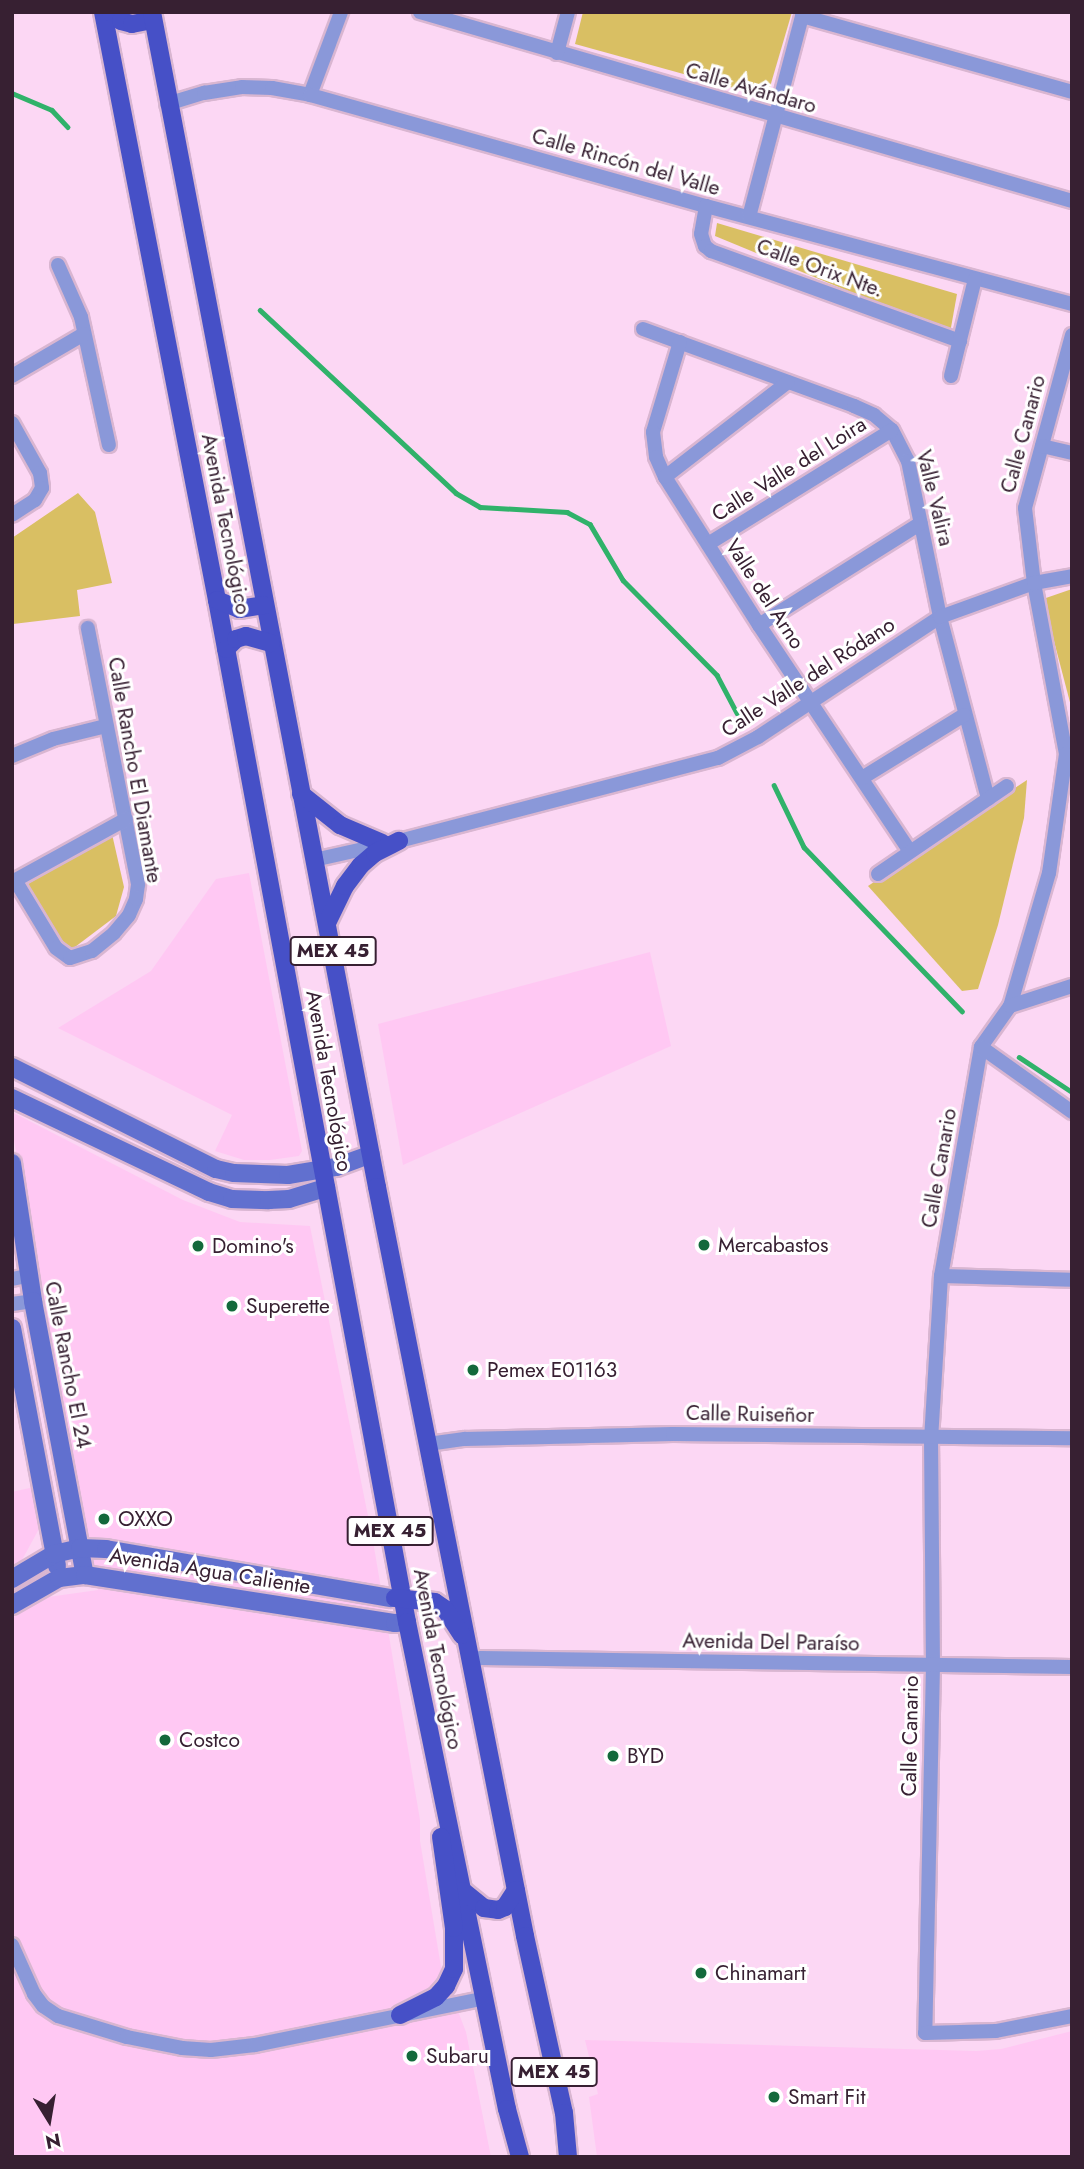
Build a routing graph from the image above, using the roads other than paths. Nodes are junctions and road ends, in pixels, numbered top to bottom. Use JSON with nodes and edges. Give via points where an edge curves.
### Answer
{"nodes":[{"id":1,"x":103,"y":12,"type":"edge"},
{"id":2,"x":111,"y":12,"type":"edge"},
{"id":3,"x":341,"y":12,"type":"edge"},
{"id":4,"x":420,"y":12,"type":"edge"},
{"id":5,"x":568,"y":12,"type":"edge"},
{"id":6,"x":803,"y":14,"type":"edge"},
{"id":7,"x":152,"y":16,"type":"edge"},
{"id":8,"x":557,"y":53,"type":"junction"},
{"id":9,"x":1072,"y":92,"type":"edge"},
{"id":10,"x":310,"y":95,"type":"junction"},
{"id":11,"x":167,"y":104,"type":"junction"},
{"id":12,"x":776,"y":117,"type":"junction"},
{"id":13,"x":1072,"y":201,"type":"edge"},
{"id":14,"x":706,"y":206,"type":"junction"},
{"id":15,"x":749,"y":217,"type":"junction"},
{"id":16,"x":58,"y":265,"type":"dead end"},
{"id":17,"x":975,"y":279,"type":"junction"},
{"id":18,"x":1072,"y":304,"type":"edge"},
{"id":19,"x":643,"y":329,"type":"dead end"},
{"id":20,"x":85,"y":334,"type":"junction"},
{"id":21,"x":1072,"y":335,"type":"edge"},
{"id":22,"x":960,"y":341,"type":"junction"},
{"id":23,"x":680,"y":342,"type":"junction"},
{"id":24,"x":12,"y":376,"type":"edge"},
{"id":25,"x":951,"y":376,"type":"dead end"},
{"id":26,"x":788,"y":382,"type":"junction"},
{"id":27,"x":12,"y":423,"type":"edge"},
{"id":28,"x":892,"y":430,"type":"junction"},
{"id":29,"x":109,"y":445,"type":"dead end"},
{"id":30,"x":1042,"y":446,"type":"junction"},
{"id":31,"x":1072,"y":453,"type":"edge"},
{"id":32,"x":665,"y":477,"type":"junction"},
{"id":33,"x":12,"y":515,"type":"edge"},
{"id":34,"x":921,"y":523,"type":"junction"},
{"id":35,"x":708,"y":544,"type":"junction"},
{"id":36,"x":1072,"y":576,"type":"edge"},
{"id":37,"x":1034,"y":583,"type":"junction"},
{"id":38,"x":217,"y":600,"type":"junction"},
{"id":39,"x":264,"y":605,"type":"junction"},
{"id":40,"x":940,"y":617,"type":"junction"},
{"id":41,"x":759,"y":625,"type":"junction"},
{"id":42,"x":88,"y":628,"type":"dead end"},
{"id":43,"x":271,"y":643,"type":"junction"},
{"id":44,"x":226,"y":649,"type":"junction"},
{"id":45,"x":810,"y":701,"type":"junction"},
{"id":46,"x":964,"y":715,"type":"junction"},
{"id":47,"x":106,"y":726,"type":"junction"},
{"id":48,"x":1069,"y":754,"type":"edge"},
{"id":49,"x":12,"y":756,"type":"edge"},
{"id":50,"x":862,"y":778,"type":"junction"},
{"id":51,"x":1007,"y":786,"type":"dead end"},
{"id":52,"x":301,"y":794,"type":"junction"},
{"id":53,"x":988,"y":799,"type":"junction"},
{"id":54,"x":125,"y":819,"type":"junction"},
{"id":55,"x":390,"y":842,"type":"junction"},
{"id":56,"x":910,"y":851,"type":"junction"},
{"id":57,"x":314,"y":860,"type":"junction"},
{"id":58,"x":878,"y":874,"type":"dead end"},
{"id":59,"x":14,"y":881,"type":"edge"},
{"id":60,"x":327,"y":923,"type":"junction"},
{"id":61,"x":1072,"y":986,"type":"edge"},
{"id":62,"x":1010,"y":1006,"type":"junction"},
{"id":63,"x":981,"y":1047,"type":"junction"},
{"id":64,"x":13,"y":1068,"type":"edge"},
{"id":65,"x":12,"y":1098,"type":"edge"},
{"id":66,"x":1072,"y":1112,"type":"edge"},
{"id":67,"x":371,"y":1154,"type":"junction"},
{"id":68,"x":12,"y":1163,"type":"edge"},
{"id":69,"x":323,"y":1170,"type":"junction"},
{"id":70,"x":326,"y":1188,"type":"junction"},
{"id":71,"x":941,"y":1276,"type":"junction"},
{"id":72,"x":20,"y":1278,"type":"edge"},
{"id":73,"x":1072,"y":1280,"type":"edge"},
{"id":74,"x":33,"y":1301,"type":"junction"},
{"id":75,"x":12,"y":1304,"type":"edge"},
{"id":76,"x":12,"y":1328,"type":"edge"},
{"id":77,"x":931,"y":1438,"type":"junction"},
{"id":78,"x":1072,"y":1438,"type":"edge"},
{"id":79,"x":428,"y":1444,"type":"junction"},
{"id":80,"x":80,"y":1548,"type":"junction"},
{"id":81,"x":54,"y":1554,"type":"junction"},
{"id":82,"x":232,"y":1572,"type":"junction"},
{"id":83,"x":85,"y":1575,"type":"junction"},
{"id":84,"x":59,"y":1578,"type":"junction"},
{"id":85,"x":12,"y":1579,"type":"edge"},
{"id":86,"x":229,"y":1597,"type":"junction"},
{"id":87,"x":397,"y":1598,"type":"junction"},
{"id":88,"x":12,"y":1605,"type":"edge"},
{"id":89,"x":407,"y":1622,"type":"junction"},
{"id":90,"x":469,"y":1653,"type":"junction"},
{"id":91,"x":933,"y":1665,"type":"junction"},
{"id":92,"x":1072,"y":1667,"type":"edge"},
{"id":93,"x":439,"y":1785,"type":"junction"},
{"id":94,"x":516,"y":1890,"type":"junction"},
{"id":95,"x":463,"y":1891,"type":"junction"},
{"id":96,"x":12,"y":1945,"type":"edge"},
{"id":97,"x":485,"y":1998,"type":"junction"},
{"id":98,"x":400,"y":2015,"type":"junction"},
{"id":99,"x":1072,"y":2016,"type":"edge"},
{"id":100,"x":507,"y":2109,"type":"junction"},
{"id":101,"x":564,"y":2113,"type":"junction"},
{"id":102,"x":510,"y":2157,"type":"edge"},
{"id":103,"x":520,"y":2157,"type":"edge"},
{"id":104,"x":568,"y":2157,"type":"edge"},
{"id":105,"x":581,"y":2157,"type":"edge"}],
"edges":[{"from":1,"to":38,"type":"main road","name":"Avenida Tecnológico","number":"MEX 45"},
{"from":2,"to":7,"type":"main road","via":[[132,24]]},
{"from":3,"to":10,"type":"street"},
{"from":4,"to":8,"type":"street","name":"Calle Avándaro"},
{"from":5,"to":8,"type":"street"},
{"from":6,"to":9,"type":"street"},
{"from":6,"to":12,"type":"street"},
{"from":7,"to":11,"type":"main road","name":"Avenida Tecnológico","number":"MEX 45"},
{"from":8,"to":12,"type":"street","name":"Calle Avándaro"},
{"from":10,"to":11,"type":"street","name":"Calle Rincón del Valle","via":[[242,87]]},
{"from":10,"to":14,"type":"street","name":"Calle Rincón del Valle"},
{"from":11,"to":39,"type":"main road","name":"Avenida Tecnológico","number":"MEX 45"},
{"from":12,"to":13,"type":"street","name":"Calle Avándaro"},
{"from":12,"to":15,"type":"street"},
{"from":14,"to":15,"type":"street","name":"Calle Rincón del Valle"},
{"from":14,"to":22,"type":"street","name":"Calle Orix Nte.","via":[[701,234],[711,251]]},
{"from":15,"to":17,"type":"street","name":"Calle Rincón del Valle"},
{"from":16,"to":20,"type":"street"},
{"from":17,"to":18,"type":"street","name":"Calle Rincón del Valle"},
{"from":17,"to":22,"type":"street"},
{"from":19,"to":23,"type":"street","name":"Valle Valira"},
{"from":20,"to":24,"type":"street"},
{"from":20,"to":29,"type":"street"},
{"from":21,"to":30,"type":"street","name":"Calle Canario"},
{"from":22,"to":25,"type":"street"},
{"from":23,"to":26,"type":"street","name":"Valle Valira"},
{"from":23,"to":32,"type":"street","name":"Valle del Arno","via":[[653,432],[653,446]]},
{"from":26,"to":28,"type":"street","name":"Valle Valira","via":[[874,415]]},
{"from":26,"to":32,"type":"street"},
{"from":27,"to":33,"type":"street","via":[[40,473],[43,488],[36,500]]},
{"from":28,"to":34,"type":"street","name":"Valle Valira","via":[[908,461]]},
{"from":28,"to":35,"type":"street","name":"Calle Valle del Loira"},
{"from":30,"to":31,"type":"street"},
{"from":30,"to":37,"type":"street","name":"Calle Canario","via":[[1025,508]]},
{"from":32,"to":35,"type":"street","name":"Valle del Arno"},
{"from":34,"to":40,"type":"street","name":"Valle Valira"},
{"from":34,"to":41,"type":"street"},
{"from":35,"to":41,"type":"street","name":"Valle del Arno"},
{"from":36,"to":37,"type":"street","name":"Calle Valle del Ródano"},
{"from":37,"to":40,"type":"street","name":"Calle Valle del Ródano"},
{"from":37,"to":48,"type":"street","name":"Calle Canario"},
{"from":38,"to":39,"type":"main road","via":[[239,609]]},
{"from":38,"to":44,"type":"main road","name":"Avenida Tecnológico","number":"MEX 45"},
{"from":39,"to":43,"type":"main road","name":"Avenida Tecnológico","number":"MEX 45"},
{"from":40,"to":45,"type":"street","name":"Calle Valle del Ródano"},
{"from":40,"to":46,"type":"street","name":"Valle Valira"},
{"from":41,"to":45,"type":"street","name":"Valle del Arno"},
{"from":42,"to":47,"type":"street","name":"Calle Rancho El Diamante"},
{"from":43,"to":44,"type":"main road","via":[[246,636]]},
{"from":43,"to":52,"type":"main road","name":"Avenida Tecnológico","number":"MEX 45"},
{"from":44,"to":69,"type":"main road","name":"Avenida Tecnológico","number":"MEX 45"},
{"from":45,"to":50,"type":"street","name":"Valle del Arno"},
{"from":45,"to":55,"type":"street","name":"Calle Valle del Ródano","via":[[718,758]]},
{"from":46,"to":50,"type":"street"},
{"from":46,"to":53,"type":"street","name":"Valle Valira"},
{"from":47,"to":49,"type":"street","via":[[53,739]]},
{"from":47,"to":54,"type":"street","name":"Calle Rancho El Diamante"},
{"from":48,"to":62,"type":"street","name":"Calle Canario","via":[[1049,873]]},
{"from":50,"to":56,"type":"street","name":"Valle del Arno"},
{"from":51,"to":53,"type":"street"},
{"from":52,"to":55,"type":"main road","via":[[340,825]]},
{"from":52,"to":57,"type":"main road","name":"Avenida Tecnológico","number":"MEX 45"},
{"from":53,"to":56,"type":"street"},
{"from":54,"to":59,"type":"street"},
{"from":54,"to":59,"type":"street","name":"Calle Rancho El Diamante","via":[[138,884],[136,899],[130,915],[92,951],[69,958],[60,952]]},
{"from":55,"to":57,"type":"street","name":"Calle Valle del Ródano"},
{"from":55,"to":60,"type":"main road","via":[[360,865]]},
{"from":56,"to":58,"type":"street"},
{"from":57,"to":60,"type":"main road","name":"Avenida Tecnológico","number":"MEX 45"},
{"from":60,"to":67,"type":"main road","name":"Avenida Tecnológico","number":"MEX 45"},
{"from":61,"to":62,"type":"street"},
{"from":62,"to":63,"type":"street","name":"Calle Canario"},
{"from":63,"to":66,"type":"street"},
{"from":63,"to":71,"type":"street","name":"Calle Canario"},
{"from":64,"to":69,"type":"street","via":[[216,1169],[254,1176]]},
{"from":65,"to":70,"type":"street","via":[[232,1199],[289,1199]]},
{"from":67,"to":69,"type":"street"},
{"from":67,"to":79,"type":"main road","name":"Avenida Tecnológico","number":"MEX 45"},
{"from":68,"to":72,"type":"street","name":"Calle Rancho El 24"},
{"from":69,"to":70,"type":"main road","name":"Avenida Tecnológico","number":"MEX 45"},
{"from":70,"to":87,"type":"main road","name":"Avenida Tecnológico","number":"MEX 45"},
{"from":71,"to":73,"type":"street"},
{"from":71,"to":77,"type":"street","name":"Calle Canario"},
{"from":72,"to":74,"type":"street","name":"Calle Rancho El 24"},
{"from":74,"to":75,"type":"street"},
{"from":74,"to":80,"type":"street","name":"Calle Rancho El 24"},
{"from":76,"to":81,"type":"street"},
{"from":77,"to":78,"type":"street","name":"Calle Ruiseñor"},
{"from":77,"to":79,"type":"street","name":"Calle Ruiseñor","via":[[673,1434]]},
{"from":77,"to":91,"type":"street","name":"Calle Canario"},
{"from":79,"to":90,"type":"main road","name":"Avenida Tecnológico","number":"MEX 45"},
{"from":80,"to":81,"type":"street","name":"Avenida Agua Caliente"},
{"from":80,"to":82,"type":"street","name":"Avenida Agua Caliente"},
{"from":80,"to":83,"type":"street","name":"Calle Rancho El 24"},
{"from":81,"to":84,"type":"street"},
{"from":81,"to":85,"type":"street","name":"Avenida Agua Caliente"},
{"from":82,"to":86,"type":"street"},
{"from":82,"to":87,"type":"street","name":"Avenida Agua Caliente"},
{"from":83,"to":84,"type":"street","name":"Avenida Agua Caliente"},
{"from":83,"to":86,"type":"street","name":"Avenida Agua Caliente"},
{"from":84,"to":88,"type":"street","name":"Avenida Agua Caliente"},
{"from":86,"to":89,"type":"street","name":"Avenida Agua Caliente"},
{"from":87,"to":89,"type":"main road","name":"Avenida Tecnológico","number":"MEX 45"},
{"from":87,"to":90,"type":"main road","via":[[435,1602],[445,1609]]},
{"from":89,"to":93,"type":"main road","name":"Avenida Tecnológico","number":"MEX 45"},
{"from":90,"to":91,"type":"street","name":"Avenida Del Paraíso","via":[[481,1658]]},
{"from":90,"to":94,"type":"main road","name":"Avenida Tecnológico","number":"MEX 45"},
{"from":91,"to":92,"type":"street","name":"Avenida Del Paraíso"},
{"from":91,"to":99,"type":"street","name":"Calle Canario","via":[[925,2033],[996,2031]]},
{"from":93,"to":95,"type":"main road","name":"Avenida Tecnológico","number":"MEX 45"},
{"from":93,"to":98,"type":"main road","via":[[454,1969],[436,1997]]},
{"from":94,"to":95,"type":"main road","via":[[498,1910],[484,1908]]},
{"from":94,"to":101,"type":"main road","name":"Avenida Tecnológico","number":"MEX 45"},
{"from":95,"to":97,"type":"main road","name":"Avenida Tecnológico","number":"MEX 45"},
{"from":96,"to":98,"type":"street","via":[[34,1994],[58,2016],[182,2048],[255,2045]]},
{"from":97,"to":98,"type":"street"},
{"from":97,"to":100,"type":"main road","name":"Avenida Tecnológico","number":"MEX 45"},
{"from":100,"to":102,"type":"main road"},
{"from":100,"to":103,"type":"main road","name":"Avenida Tecnológico","number":"MEX 45"},
{"from":101,"to":104,"type":"main road","name":"Avenida Tecnológico","number":"MEX 45"},
{"from":101,"to":105,"type":"main road"}]}
